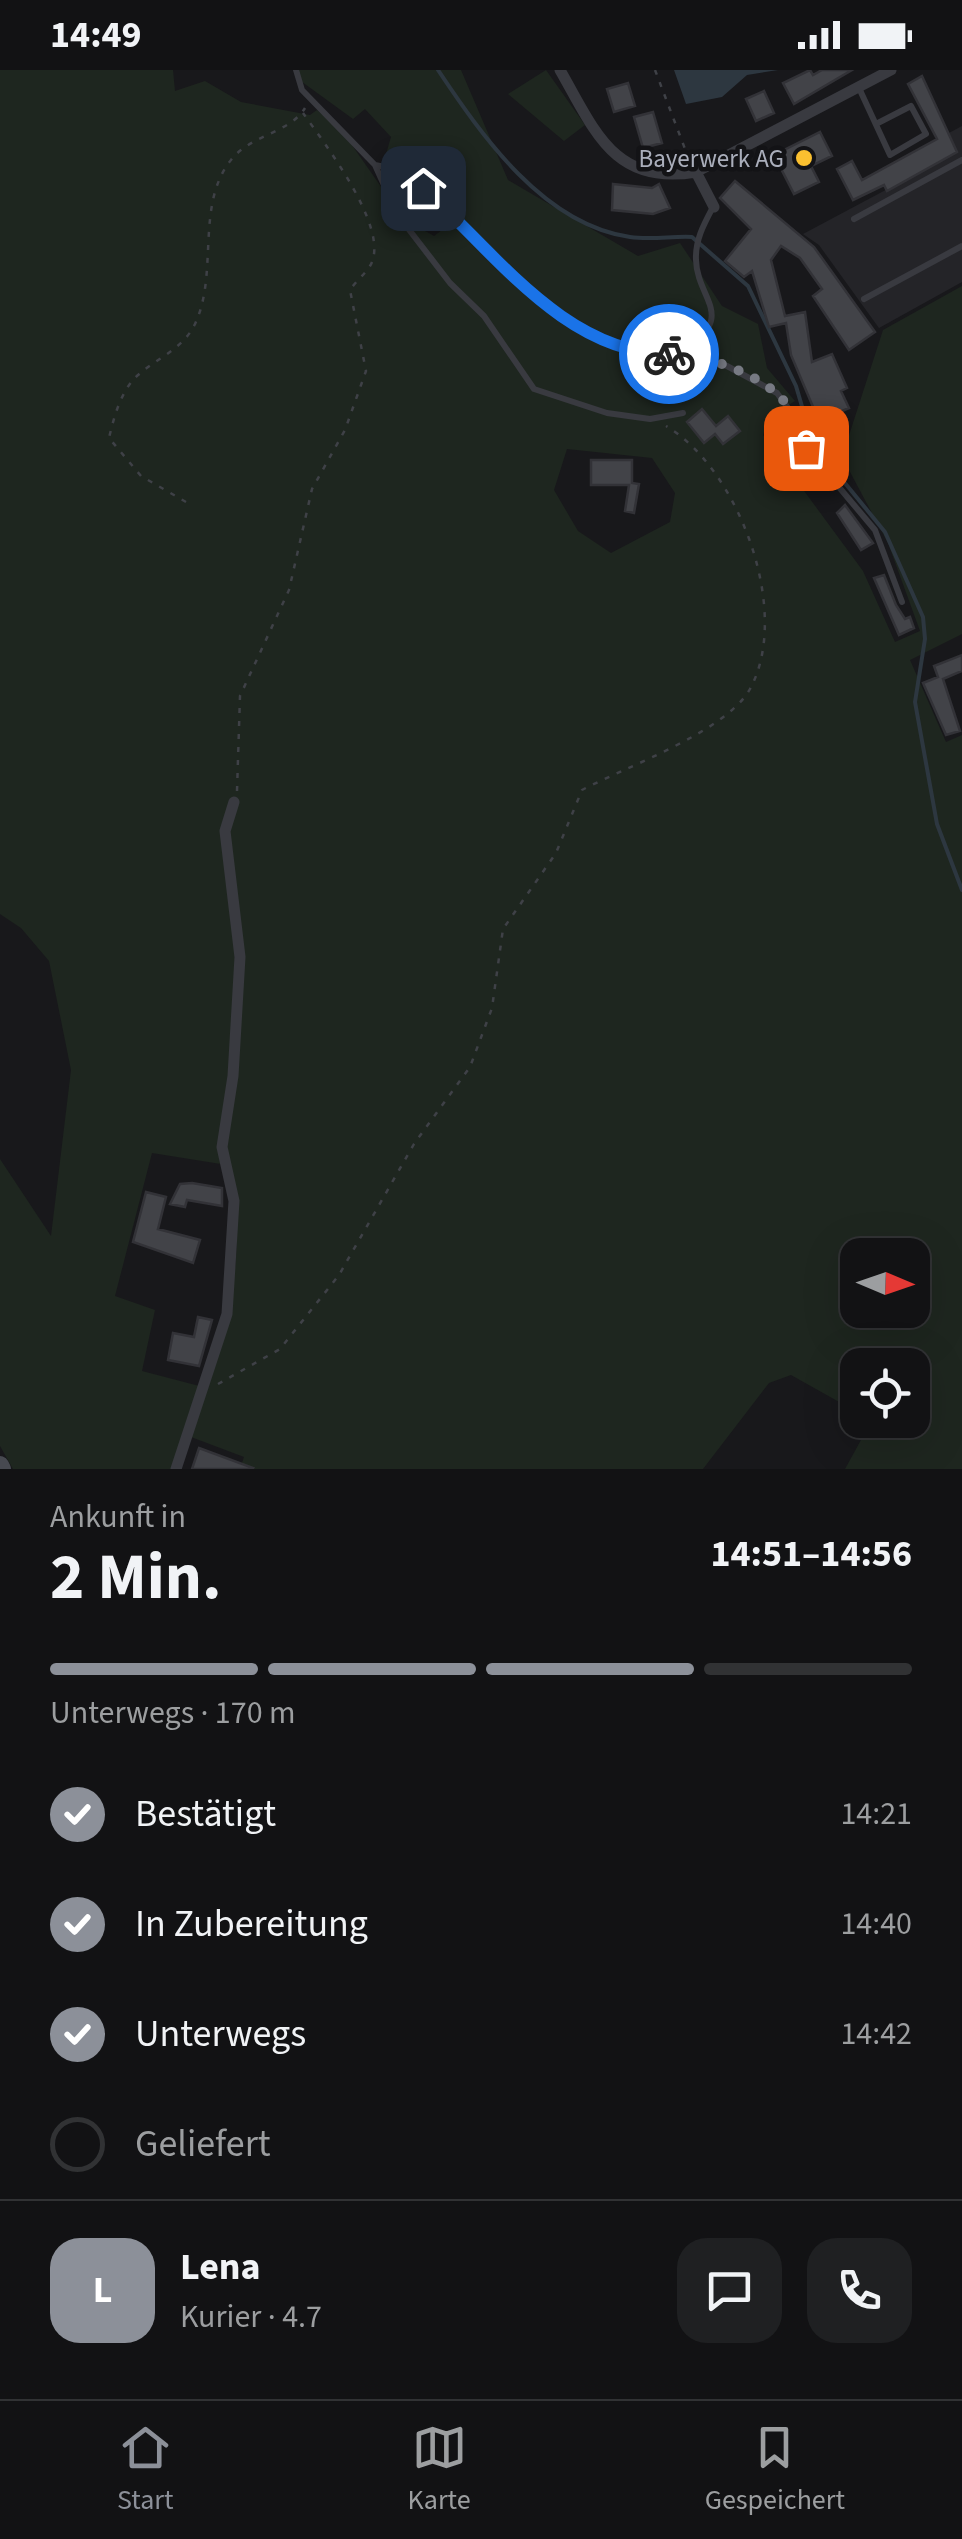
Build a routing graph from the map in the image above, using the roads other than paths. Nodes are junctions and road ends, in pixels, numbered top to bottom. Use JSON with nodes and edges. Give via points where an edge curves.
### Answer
{"nodes":[{"id":1,"x":296,"y":70,"type":"edge"},
{"id":2,"x":560,"y":70,"type":"edge"},
{"id":3,"x":891,"y":70,"type":"edge"},
{"id":4,"x":858,"y":87,"type":"junction"},
{"id":5,"x":876,"y":124,"type":"junction"},
{"id":6,"x":962,"y":160,"type":"edge"},
{"id":7,"x":375,"y":165,"type":"junction"},
{"id":8,"x":696,"y":172,"type":"junction"},
{"id":9,"x":714,"y":207,"type":"joint"},
{"id":10,"x":854,"y":219,"type":"dead end"},
{"id":11,"x":962,"y":246,"type":"edge"},
{"id":12,"x":864,"y":299,"type":"dead end"},
{"id":13,"x":678,"y":354,"type":"junction"},
{"id":14,"x":683,"y":414,"type":"dead end"},
{"id":15,"x":902,"y":602,"type":"dead end"},
{"id":16,"x":234,"y":802,"type":"road end"},
{"id":17,"x":176,"y":1469,"type":"edge"}],
"edges":[{"from":1,"to":7,"type":"lane","via":[[298,83]]},
{"from":2,"to":8,"type":"street","via":[[604,144],[637,172]]},
{"from":3,"to":4,"type":"street"},
{"from":4,"to":5,"type":"lane"},
{"from":4,"to":8,"type":"street"},
{"from":5,"to":5,"type":"lane","via":[[890,155],[926,134],[911,106]]},
{"from":6,"to":10,"type":"lane"},
{"from":7,"to":13,"type":"lane","via":[[404,170],[572,324],[623,347]]},
{"from":7,"to":14,"type":"lane","via":[[397,214],[484,316],[534,389],[606,414]]},
{"from":8,"to":9,"type":"street"},
{"from":9,"to":13,"type":"lane","via":[[696,246],[710,318],[695,344]]},
{"from":11,"to":12,"type":"lane"},
{"from":13,"to":15,"type":"lane","via":[[726,366],[777,393],[806,448],[875,530]]},
{"from":16,"to":17,"type":"street","via":[[225,831],[240,957],[222,1147],[234,1201],[227,1314]]}]}
